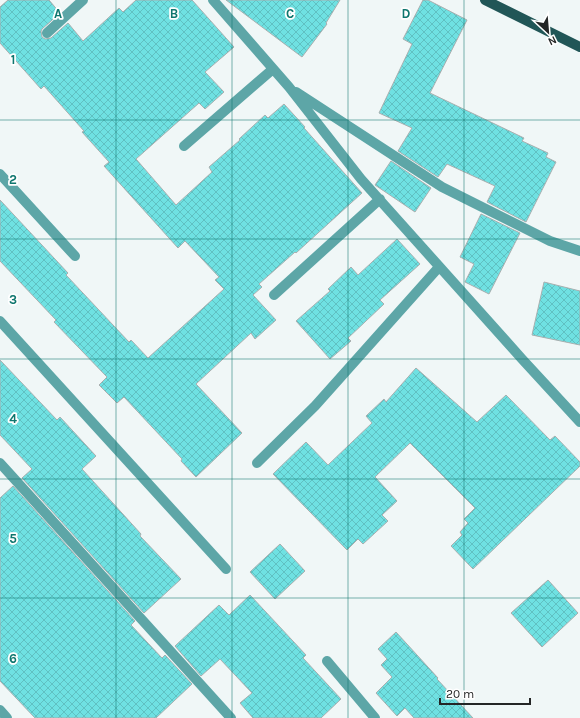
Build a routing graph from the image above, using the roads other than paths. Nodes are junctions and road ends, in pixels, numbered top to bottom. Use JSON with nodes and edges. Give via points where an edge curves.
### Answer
{"nodes":[{"id":1,"x":83,"y":0,"type":"edge"},
{"id":2,"x":213,"y":0,"type":"edge"},
{"id":3,"x":485,"y":0,"type":"edge"},
{"id":4,"x":47,"y":33,"type":"dead end"},
{"id":5,"x":580,"y":47,"type":"edge"},
{"id":6,"x":274,"y":69,"type":"junction"},
{"id":7,"x":289,"y":87,"type":"junction"},
{"id":8,"x":184,"y":146,"type":"dead end"},
{"id":9,"x":0,"y":174,"type":"edge"},
{"id":10,"x":380,"y":199,"type":"junction"},
{"id":11,"x":580,"y":252,"type":"edge"},
{"id":12,"x":75,"y":256,"type":"dead end"},
{"id":13,"x":439,"y":266,"type":"junction"},
{"id":14,"x":274,"y":295,"type":"dead end"},
{"id":15,"x":0,"y":321,"type":"edge"},
{"id":16,"x":580,"y":422,"type":"edge"},
{"id":17,"x":257,"y":463,"type":"dead end"},
{"id":18,"x":0,"y":464,"type":"edge"},
{"id":19,"x":226,"y":569,"type":"dead end"},
{"id":20,"x":327,"y":661,"type":"dead end"},
{"id":21,"x":0,"y":710,"type":"edge"},
{"id":22,"x":7,"y":718,"type":"edge"},
{"id":23,"x":231,"y":718,"type":"edge"},
{"id":24,"x":375,"y":718,"type":"edge"}],
"edges":[{"from":1,"to":4,"type":"street"},
{"from":2,"to":6,"type":"street"},
{"from":3,"to":5,"type":"main road"},
{"from":6,"to":7,"type":"street"},
{"from":6,"to":8,"type":"street"},
{"from":7,"to":10,"type":"street"},
{"from":7,"to":11,"type":"street","via":[[442,187],[550,241]]},
{"from":9,"to":12,"type":"street"},
{"from":10,"to":13,"type":"street"},
{"from":10,"to":14,"type":"street"},
{"from":13,"to":16,"type":"street"},
{"from":13,"to":17,"type":"street","via":[[315,406]]},
{"from":15,"to":19,"type":"street"},
{"from":18,"to":23,"type":"street"},
{"from":20,"to":24,"type":"street"},
{"from":21,"to":22,"type":"street"}]}
